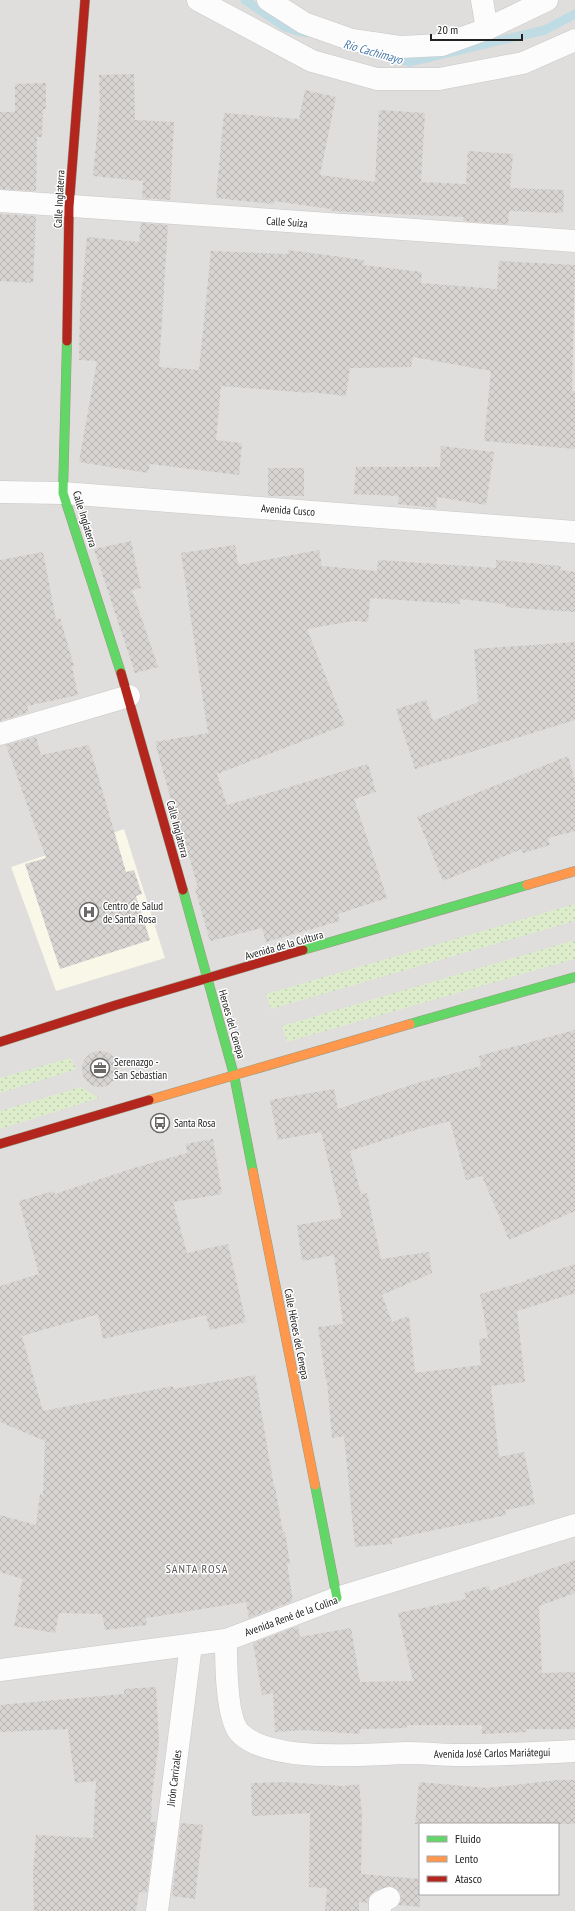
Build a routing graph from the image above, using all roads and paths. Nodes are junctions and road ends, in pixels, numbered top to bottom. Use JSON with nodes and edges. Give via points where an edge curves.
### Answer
{"nodes":[{"id":1,"x":85,"y":0,"type":"edge"},
{"id":2,"x":198,"y":0,"type":"edge"},
{"id":3,"x":482,"y":0,"type":"edge"},
{"id":4,"x":547,"y":0,"type":"edge"},
{"id":5,"x":276,"y":3,"type":"edge"},
{"id":6,"x":487,"y":29,"type":"junction"},
{"id":7,"x":575,"y":40,"type":"edge"},
{"id":8,"x":0,"y":201,"type":"edge"},
{"id":9,"x":69,"y":207,"type":"junction"},
{"id":10,"x":575,"y":241,"type":"edge"},
{"id":11,"x":0,"y":492,"type":"edge"},
{"id":12,"x":63,"y":493,"type":"junction"},
{"id":13,"x":575,"y":532,"type":"edge"},
{"id":14,"x":129,"y":696,"type":"junction"},
{"id":15,"x":0,"y":734,"type":"edge"},
{"id":16,"x":575,"y":872,"type":"edge"},
{"id":17,"x":575,"y":978,"type":"edge"},
{"id":18,"x":207,"y":979,"type":"junction"},
{"id":19,"x":0,"y":1042,"type":"edge"},
{"id":20,"x":234,"y":1075,"type":"junction"},
{"id":21,"x":0,"y":1144,"type":"edge"},
{"id":22,"x":575,"y":1525,"type":"edge"},
{"id":23,"x":337,"y":1598,"type":"junction"},
{"id":24,"x":226,"y":1640,"type":"junction"},
{"id":25,"x":191,"y":1645,"type":"junction"},
{"id":26,"x":0,"y":1670,"type":"edge"},
{"id":27,"x":575,"y":1751,"type":"edge"},
{"id":28,"x":157,"y":1911,"type":"edge"}],
"edges":[{"from":1,"to":9,"type":"main road","name":"Calle Inglaterra"},
{"from":2,"to":7,"type":"street","via":[[312,61],[377,79],[439,79],[523,63]]},
{"from":3,"to":6,"type":"street"},
{"from":4,"to":6,"type":"street"},
{"from":5,"to":6,"type":"street","via":[[304,23],[352,40],[400,47],[442,45]]},
{"from":8,"to":9,"type":"street","name":"Calle Suiza"},
{"from":9,"to":10,"type":"street","name":"Calle Suiza"},
{"from":9,"to":12,"type":"main road","name":"Calle Inglaterra"},
{"from":11,"to":12,"type":"street","name":"Avenida Cusco"},
{"from":12,"to":13,"type":"street","name":"Avenida Cusco"},
{"from":12,"to":14,"type":"main road","name":"Calle Inglaterra"},
{"from":14,"to":15,"type":"street"},
{"from":14,"to":18,"type":"main road","name":"Calle Inglaterra"},
{"from":16,"to":18,"type":"main road","name":"Avenida de la Cultura"},
{"from":17,"to":20,"type":"main road"},
{"from":18,"to":19,"type":"main road","name":"Avenida de la Cultura","via":[[108,1007]]},
{"from":18,"to":20,"type":"main road","name":"Heroes del Cenepa"},
{"from":20,"to":21,"type":"main road"},
{"from":20,"to":23,"type":"main road","name":"Calle Héroes del Cenepa"},
{"from":22,"to":23,"type":"street","name":"Avenida René de la Colina"},
{"from":23,"to":24,"type":"street","name":"Avenida René de la Colina"},
{"from":24,"to":25,"type":"street","name":"Avenida René de la Colina"},
{"from":24,"to":27,"type":"street","name":"Avenida José Carlos Mariátegui","via":[[231,1714],[240,1734],[279,1751],[345,1755]]},
{"from":25,"to":26,"type":"street","name":"Avenida René de la Colina"},
{"from":25,"to":28,"type":"street","name":"Jirón Carrizales"}]}
